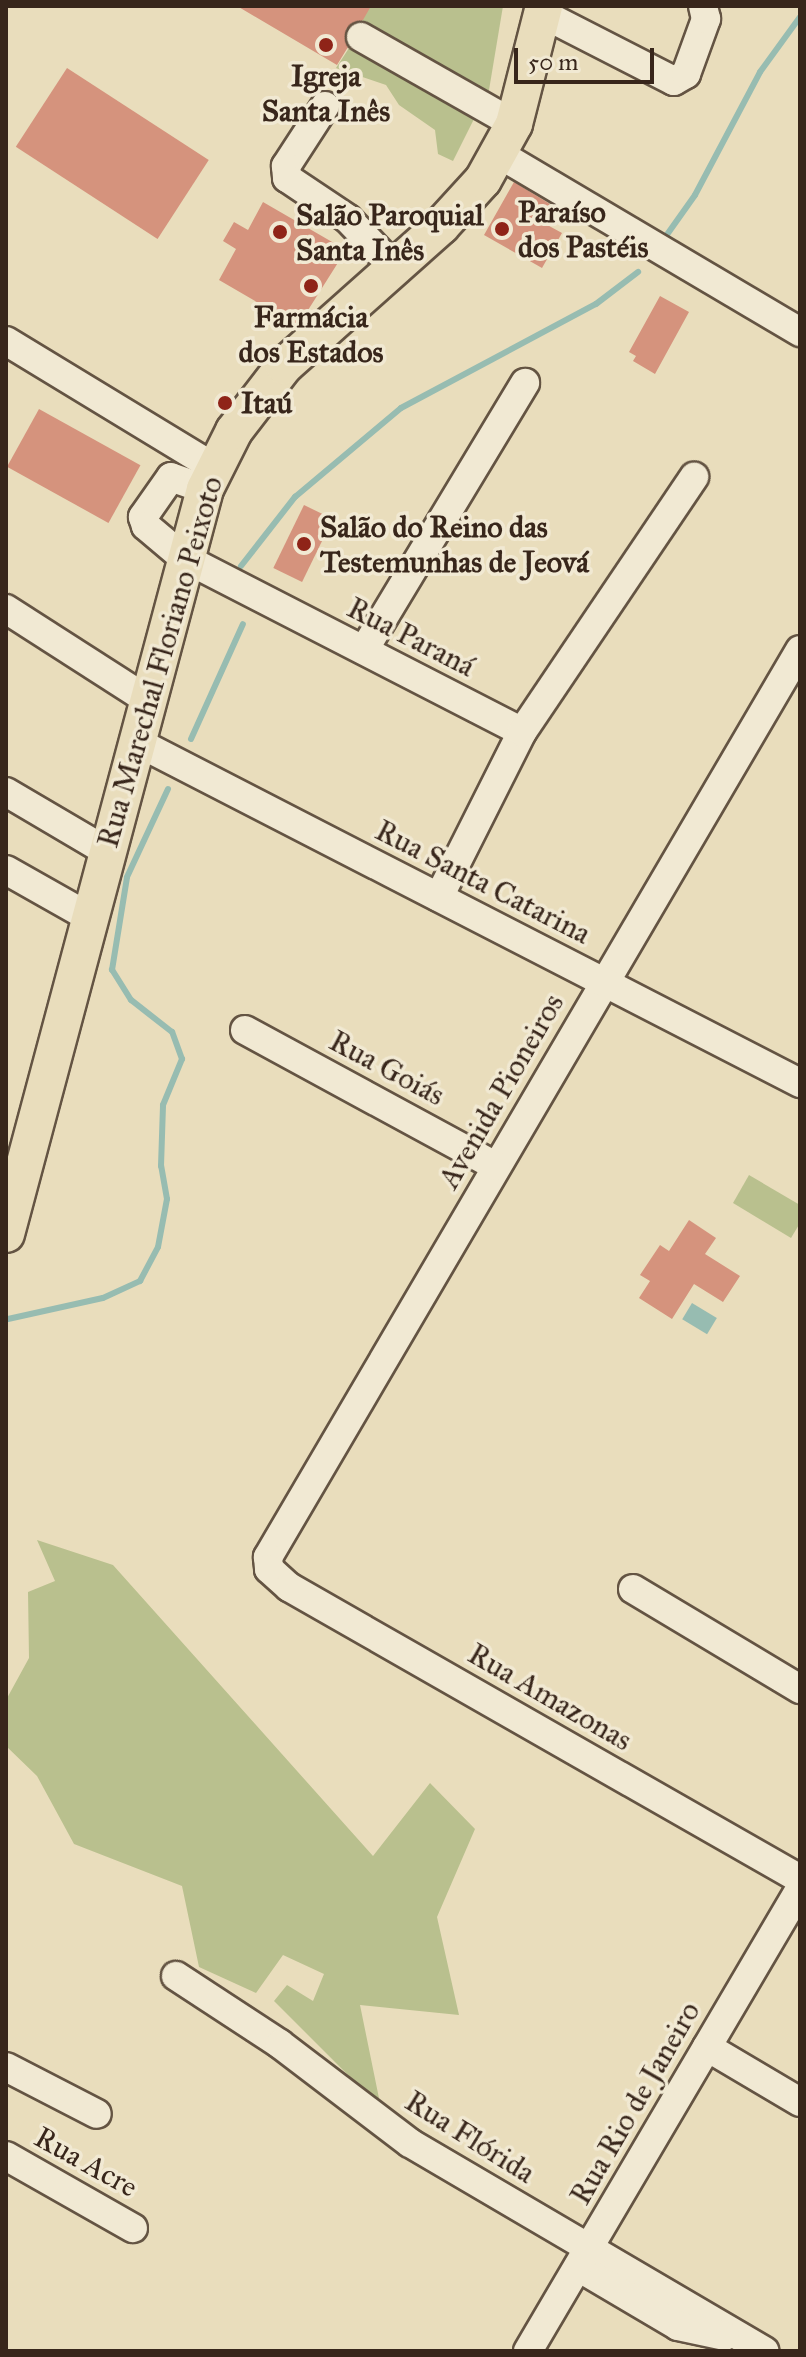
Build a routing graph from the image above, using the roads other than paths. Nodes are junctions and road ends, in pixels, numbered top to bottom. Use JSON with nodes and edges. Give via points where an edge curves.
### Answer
{"nodes":[{"id":1,"x":703,"y":6,"type":"edge"},
{"id":2,"x":544,"y":10,"type":"edge"},
{"id":3,"x":361,"y":37,"type":"dead end"},
{"id":4,"x":325,"y":106,"type":"dead end"},
{"id":5,"x":507,"y":139,"type":"junction"},
{"id":6,"x":395,"y":268,"type":"junction"},
{"id":7,"x":800,"y":332,"type":"edge"},
{"id":8,"x":6,"y":341,"type":"edge"},
{"id":9,"x":525,"y":383,"type":"dead end"},
{"id":10,"x":694,"y":477,"type":"dead end"},
{"id":11,"x":210,"y":478,"type":"junction"},
{"id":12,"x":184,"y":558,"type":"junction"},
{"id":13,"x":6,"y":609,"type":"edge"},
{"id":14,"x":364,"y":650,"type":"junction"},
{"id":15,"x":800,"y":650,"type":"edge"},
{"id":16,"x":146,"y":699,"type":"junction"},
{"id":17,"x":522,"y":732,"type":"junction"},
{"id":18,"x":135,"y":741,"type":"junction"},
{"id":19,"x":6,"y":792,"type":"edge"},
{"id":20,"x":106,"y":851,"type":"junction"},
{"id":21,"x":6,"y":870,"type":"edge"},
{"id":22,"x":439,"y":897,"type":"junction"},
{"id":23,"x":89,"y":917,"type":"junction"},
{"id":24,"x":605,"y":983,"type":"junction"},
{"id":25,"x":245,"y":1030,"type":"dead end"},
{"id":26,"x":800,"y":1083,"type":"edge"},
{"id":27,"x":496,"y":1166,"type":"junction"},
{"id":28,"x":6,"y":1234,"type":"edge"},
{"id":29,"x":269,"y":1569,"type":"joint"},
{"id":30,"x":633,"y":1589,"type":"dead end"},
{"id":31,"x":800,"y":1689,"type":"edge"},
{"id":32,"x":800,"y":1879,"type":"edge"},
{"id":33,"x":800,"y":1889,"type":"edge"},
{"id":34,"x":176,"y":1976,"type":"dead end"},
{"id":35,"x":707,"y":2047,"type":"junction"},
{"id":36,"x":6,"y":2067,"type":"edge"},
{"id":37,"x":800,"y":2102,"type":"edge"},
{"id":38,"x":97,"y":2114,"type":"dead end"},
{"id":39,"x":6,"y":2156,"type":"edge"},
{"id":40,"x":133,"y":2228,"type":"dead end"},
{"id":41,"x":583,"y":2258,"type":"junction"},
{"id":42,"x":753,"y":2344,"type":"edge"},
{"id":43,"x":528,"y":2351,"type":"edge"}],
"edges":[{"from":1,"to":2,"type":"street","via":[[706,19],[686,74],[674,81]]},
{"from":2,"to":5,"type":"main road","name":"Rua Marechal Floriano Peixoto"},
{"from":3,"to":5,"type":"street"},
{"from":4,"to":6,"type":"street","via":[[286,166],[287,178],[348,219]]},
{"from":5,"to":6,"type":"main road","name":"Rua Marechal Floriano Peixoto","via":[[455,213]]},
{"from":5,"to":7,"type":"street"},
{"from":6,"to":11,"type":"main road","name":"Rua Marechal Floriano Peixoto","via":[[284,366],[234,431]]},
{"from":8,"to":11,"type":"street"},
{"from":9,"to":14,"type":"street"},
{"from":10,"to":17,"type":"street"},
{"from":11,"to":12,"type":"main road","name":"Rua Marechal Floriano Peixoto"},
{"from":11,"to":12,"type":"street","name":"Rua Paraná","via":[[171,477],[143,517],[146,526]]},
{"from":12,"to":14,"type":"street","name":"Rua Paraná"},
{"from":12,"to":16,"type":"main road","name":"Rua Marechal Floriano Peixoto"},
{"from":13,"to":16,"type":"street"},
{"from":14,"to":17,"type":"street","name":"Rua Paraná"},
{"from":15,"to":24,"type":"street","name":"Avenida Pioneiros"},
{"from":16,"to":18,"type":"main road","name":"Rua Marechal Floriano Peixoto"},
{"from":17,"to":22,"type":"street"},
{"from":18,"to":20,"type":"main road","name":"Rua Marechal Floriano Peixoto"},
{"from":18,"to":22,"type":"street","name":"Rua Santa Catarina"},
{"from":19,"to":20,"type":"street"},
{"from":20,"to":23,"type":"main road","name":"Rua Marechal Floriano Peixoto"},
{"from":21,"to":23,"type":"street"},
{"from":22,"to":24,"type":"street","name":"Rua Santa Catarina"},
{"from":23,"to":28,"type":"main road","name":"Rua Marechal Floriano Peixoto"},
{"from":24,"to":26,"type":"street","name":"Rua Santa Catarina"},
{"from":24,"to":27,"type":"street","name":"Avenida Pioneiros"},
{"from":25,"to":27,"type":"street","name":"Rua Goiás"},
{"from":27,"to":29,"type":"street","name":"Avenida Pioneiros","via":[[273,1546]]},
{"from":29,"to":32,"type":"street","name":"Rua Amazonas","via":[[289,1587]]},
{"from":30,"to":31,"type":"street"},
{"from":33,"to":35,"type":"street","name":"Rua Rio de Janeiro"},
{"from":34,"to":41,"type":"street","name":"Rua Flórida","via":[[280,2044],[390,2130]]},
{"from":35,"to":37,"type":"street"},
{"from":35,"to":41,"type":"street","name":"Rua Rio de Janeiro"},
{"from":36,"to":38,"type":"street"},
{"from":39,"to":40,"type":"street","name":"Rua Acre"},
{"from":41,"to":42,"type":"street","name":"Rua Flórida"},
{"from":41,"to":43,"type":"street","name":"Rua Rio de Janeiro"}]}
